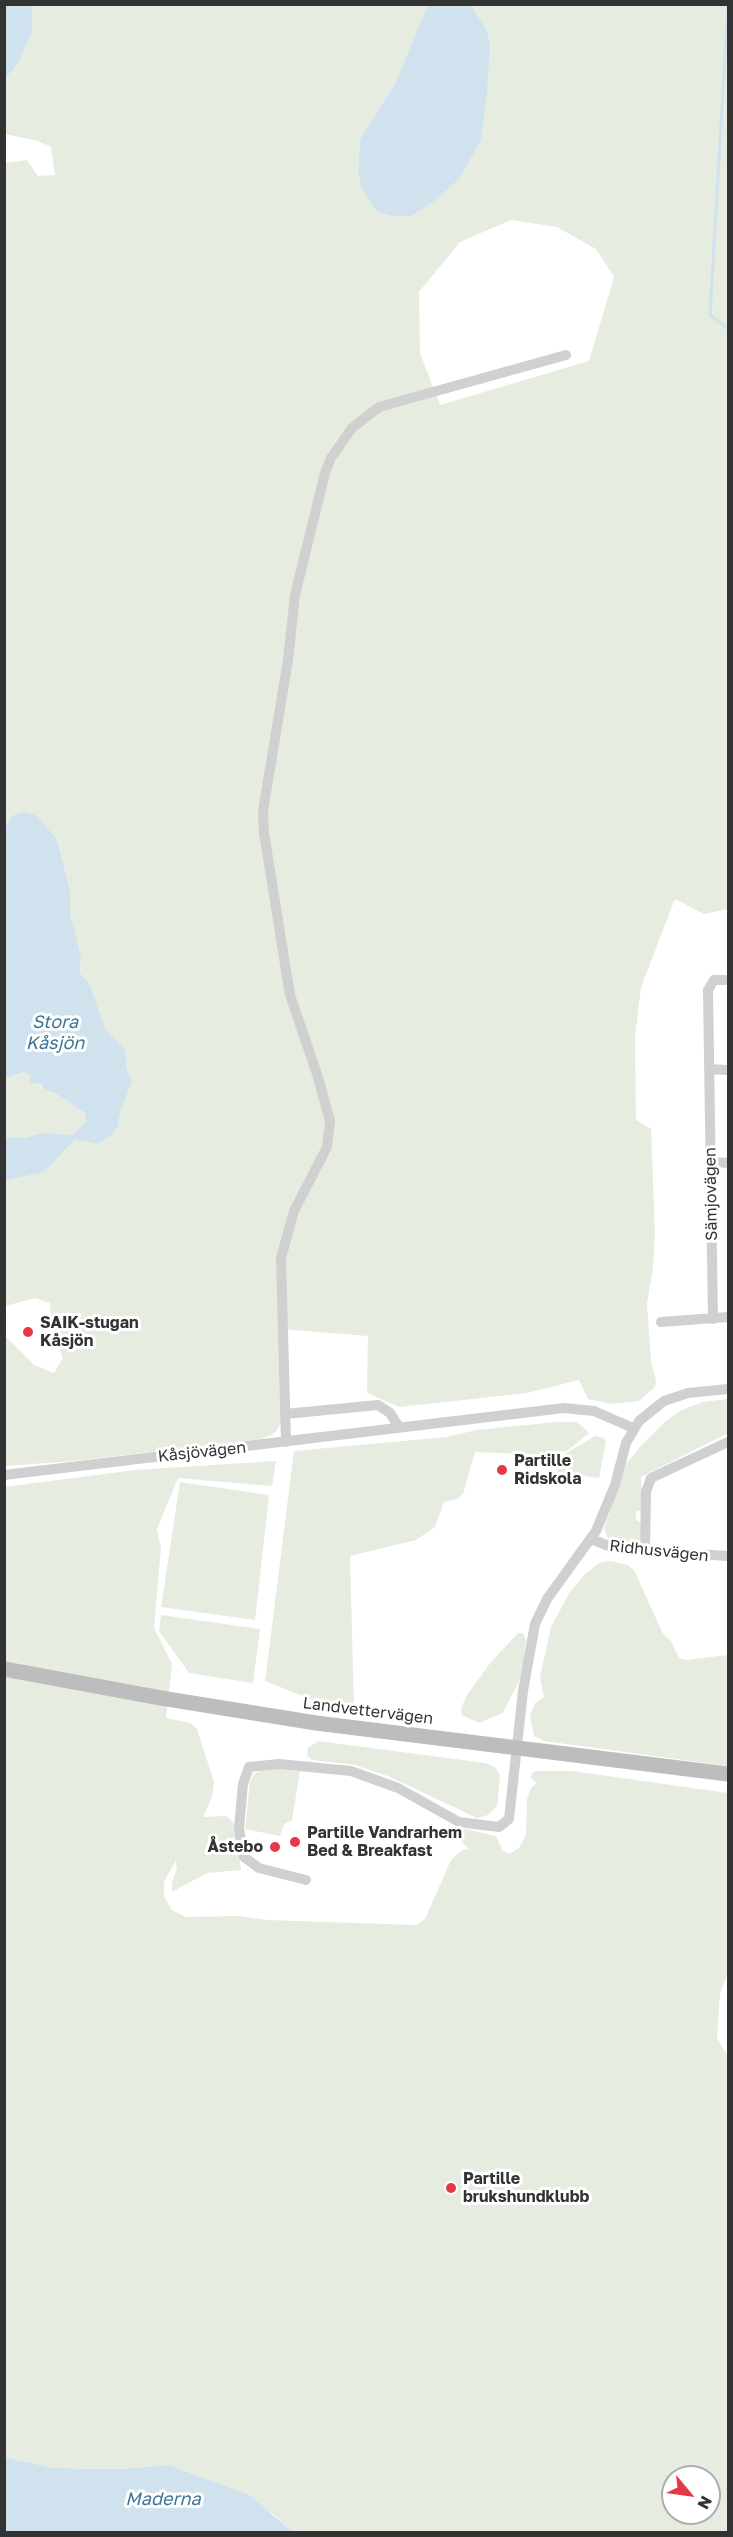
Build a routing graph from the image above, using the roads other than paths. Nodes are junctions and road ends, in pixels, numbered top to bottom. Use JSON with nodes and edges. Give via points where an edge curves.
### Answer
{"nodes":[{"id":1,"x":566,"y":355,"type":"dead end"},
{"id":2,"x":729,"y":980,"type":"edge"},
{"id":3,"x":709,"y":1069,"type":"junction"},
{"id":4,"x":729,"y":1070,"type":"edge"},
{"id":5,"x":711,"y":1162,"type":"junction"},
{"id":6,"x":729,"y":1163,"type":"edge"},
{"id":7,"x":729,"y":1317,"type":"edge"},
{"id":8,"x":713,"y":1319,"type":"junction"},
{"id":9,"x":661,"y":1322,"type":"dead end"},
{"id":10,"x":729,"y":1389,"type":"edge"},
{"id":11,"x":285,"y":1414,"type":"junction"},
{"id":12,"x":399,"y":1427,"type":"junction"},
{"id":13,"x":633,"y":1428,"type":"junction"},
{"id":14,"x":286,"y":1442,"type":"junction"},
{"id":15,"x":729,"y":1442,"type":"edge"},
{"id":16,"x":4,"y":1475,"type":"edge"},
{"id":17,"x":591,"y":1539,"type":"junction"},
{"id":18,"x":645,"y":1551,"type":"junction"},
{"id":19,"x":729,"y":1556,"type":"edge"},
{"id":20,"x":4,"y":1669,"type":"edge"},
{"id":21,"x":517,"y":1749,"type":"junction"},
{"id":22,"x":729,"y":1774,"type":"edge"},
{"id":23,"x":306,"y":1880,"type":"dead end"}],
"edges":[{"from":1,"to":11,"type":"street","via":[[379,407],[352,428],[325,473],[295,595],[263,811],[290,995],[330,1121],[327,1147],[294,1211],[281,1258]]},
{"from":2,"to":3,"type":"street","name":"Sämjovägen","via":[[714,980],[708,990]]},
{"from":3,"to":4,"type":"street"},
{"from":3,"to":5,"type":"street","name":"Sämjovägen"},
{"from":5,"to":6,"type":"street"},
{"from":5,"to":8,"type":"street","name":"Sämjovägen"},
{"from":7,"to":8,"type":"street"},
{"from":8,"to":9,"type":"street"},
{"from":10,"to":13,"type":"street","via":[[688,1393],[664,1401]]},
{"from":11,"to":12,"type":"street","via":[[378,1405],[390,1413]]},
{"from":11,"to":14,"type":"street"},
{"from":12,"to":13,"type":"street","name":"Kåsjövägen","via":[[564,1408],[594,1411]]},
{"from":12,"to":14,"type":"street","name":"Kåsjövägen"},
{"from":13,"to":17,"type":"street","via":[[608,1506]]},
{"from":14,"to":16,"type":"street","name":"Kåsjövägen"},
{"from":15,"to":18,"type":"street","via":[[651,1479],[646,1492]]},
{"from":17,"to":18,"type":"street","name":"Ridhusvägen","via":[[607,1547]]},
{"from":17,"to":21,"type":"street","via":[[547,1599],[535,1624]]},
{"from":18,"to":19,"type":"street","name":"Ridhusvägen"},
{"from":20,"to":21,"type":"street","name":"Landvettervägen","via":[[266,1715]]},
{"from":21,"to":22,"type":"street","name":"Landvettervägen"},
{"from":21,"to":23,"type":"street","via":[[509,1819],[499,1827],[459,1822],[398,1788],[351,1771],[279,1764],[249,1767],[241,1797],[239,1828],[244,1857],[259,1868]]}]}
